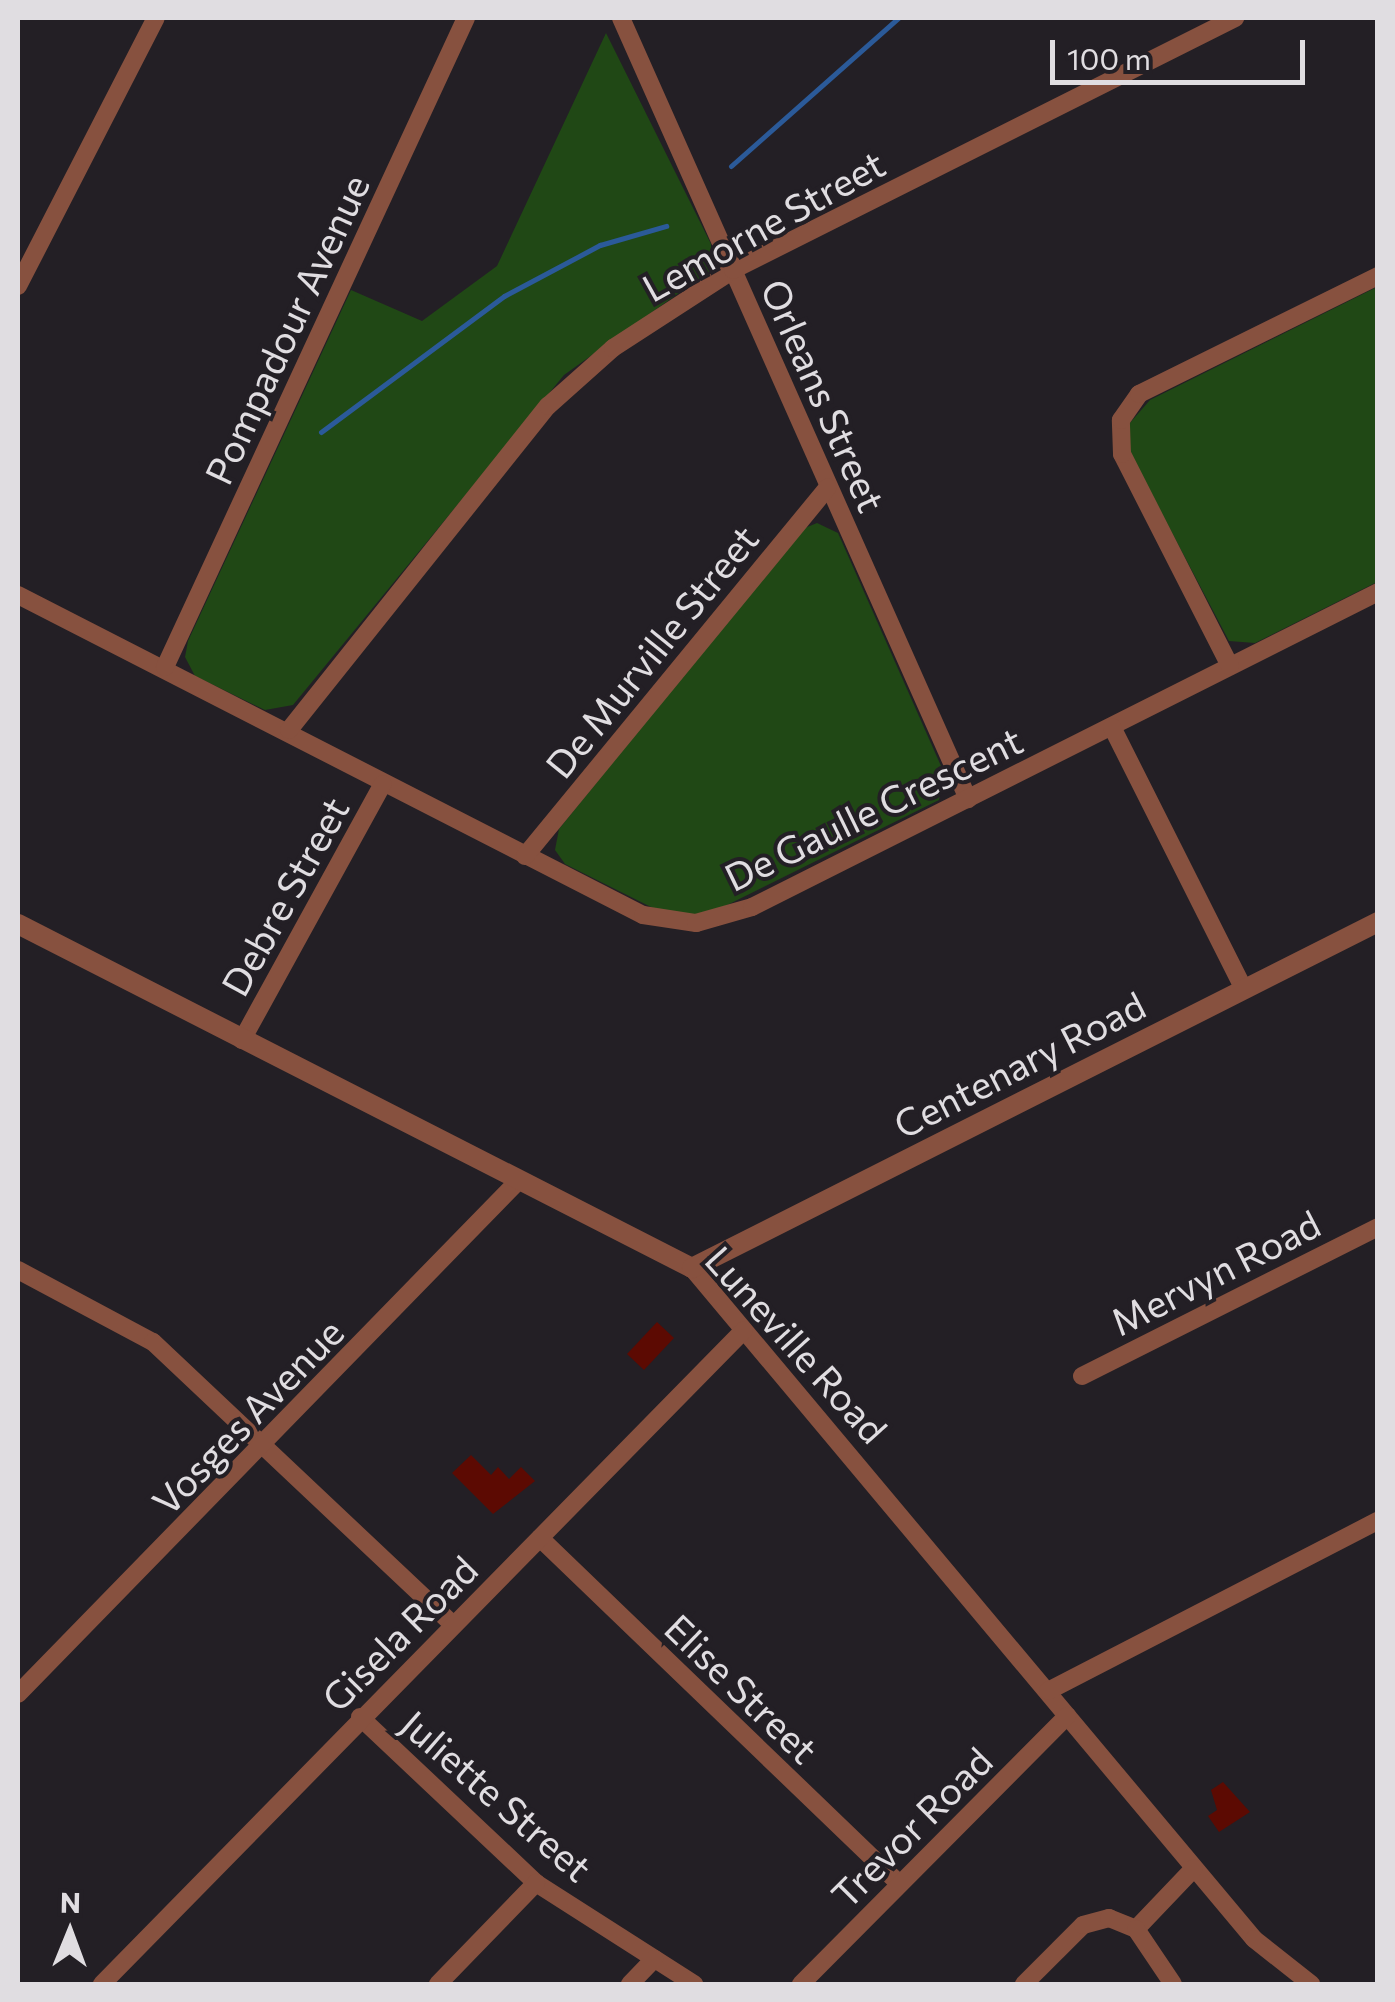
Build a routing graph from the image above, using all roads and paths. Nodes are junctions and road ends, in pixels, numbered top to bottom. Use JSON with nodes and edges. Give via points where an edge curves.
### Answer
{"nodes":[{"id":1,"x":156,"y":18,"type":"edge"},
{"id":2,"x":466,"y":18,"type":"edge"},
{"id":3,"x":1235,"y":18,"type":"edge"},
{"id":4,"x":628,"y":21,"type":"edge"},
{"id":5,"x":733,"y":270,"type":"junction"},
{"id":6,"x":1378,"y":276,"type":"edge"},
{"id":7,"x":18,"y":286,"type":"edge"},
{"id":8,"x":828,"y":487,"type":"junction"},
{"id":9,"x":1378,"y":592,"type":"edge"},
{"id":10,"x":18,"y":595,"type":"edge"},
{"id":11,"x":1230,"y":666,"type":"junction"},
{"id":12,"x":165,"y":667,"type":"junction"},
{"id":13,"x":1112,"y":727,"type":"junction"},
{"id":14,"x":289,"y":730,"type":"junction"},
{"id":15,"x":383,"y":784,"type":"junction"},
{"id":16,"x":968,"y":799,"type":"junction"},
{"id":17,"x":525,"y":856,"type":"junction"},
{"id":18,"x":1378,"y":922,"type":"edge"},
{"id":19,"x":18,"y":924,"type":"edge"},
{"id":20,"x":1244,"y":989,"type":"junction"},
{"id":21,"x":242,"y":1040,"type":"junction"},
{"id":22,"x":520,"y":1180,"type":"junction"},
{"id":23,"x":1378,"y":1227,"type":"edge"},
{"id":24,"x":692,"y":1268,"type":"junction"},
{"id":25,"x":18,"y":1270,"type":"edge"},
{"id":26,"x":744,"y":1330,"type":"junction"},
{"id":27,"x":1082,"y":1376,"type":"dead end"},
{"id":28,"x":263,"y":1448,"type":"junction"},
{"id":29,"x":1378,"y":1521,"type":"edge"},
{"id":30,"x":540,"y":1538,"type":"junction"},
{"id":31,"x":453,"y":1625,"type":"junction"},
{"id":32,"x":1048,"y":1691,"type":"junction"},
{"id":33,"x":18,"y":1694,"type":"edge"},
{"id":34,"x":1067,"y":1716,"type":"junction"},
{"id":35,"x":360,"y":1717,"type":"junction"},
{"id":36,"x":1194,"y":1868,"type":"junction"},
{"id":37,"x":536,"y":1884,"type":"junction"},
{"id":38,"x":900,"y":1884,"type":"junction"},
{"id":39,"x":1136,"y":1929,"type":"junction"},
{"id":40,"x":654,"y":1959,"type":"junction"},
{"id":41,"x":102,"y":1984,"type":"edge"},
{"id":42,"x":438,"y":1984,"type":"edge"},
{"id":43,"x":630,"y":1984,"type":"edge"},
{"id":44,"x":694,"y":1984,"type":"edge"},
{"id":45,"x":802,"y":1984,"type":"edge"},
{"id":46,"x":1024,"y":1984,"type":"edge"},
{"id":47,"x":1173,"y":1984,"type":"edge"},
{"id":48,"x":1312,"y":1984,"type":"edge"}],
"edges":[{"from":1,"to":7,"type":"street"},
{"from":2,"to":12,"type":"street","name":"Pompadour Avenue"},
{"from":3,"to":5,"type":"street","name":"Lemorne Street"},
{"from":4,"to":5,"type":"street","name":"Orleans Street"},
{"from":5,"to":8,"type":"street","name":"Orleans Street"},
{"from":5,"to":14,"type":"street","name":"Lemorne Street","via":[[576,376]]},
{"from":6,"to":11,"type":"street","via":[[1139,394],[1121,420],[1122,454]]},
{"from":8,"to":16,"type":"street","name":"Orleans Street"},
{"from":8,"to":17,"type":"street","name":"De Murville Street"},
{"from":9,"to":11,"type":"street","name":"De Gaulle Crescent"},
{"from":10,"to":12,"type":"street","name":"De Gaulle Crescent"},
{"from":11,"to":13,"type":"street","name":"De Gaulle Crescent"},
{"from":12,"to":14,"type":"street","name":"De Gaulle Crescent"},
{"from":13,"to":16,"type":"street","name":"De Gaulle Crescent"},
{"from":13,"to":20,"type":"street"},
{"from":14,"to":15,"type":"street","name":"De Gaulle Crescent"},
{"from":15,"to":17,"type":"street","name":"De Gaulle Crescent"},
{"from":15,"to":21,"type":"street","name":"Debre Street"},
{"from":16,"to":17,"type":"street","name":"De Gaulle Crescent","via":[[752,907],[696,924],[643,915]]},
{"from":18,"to":20,"type":"street","name":"Centenary Road"},
{"from":19,"to":21,"type":"street","name":"Luneville Road"},
{"from":20,"to":24,"type":"street","name":"Centenary Road"},
{"from":21,"to":22,"type":"street","name":"Luneville Road"},
{"from":22,"to":24,"type":"street","name":"Luneville Road"},
{"from":22,"to":28,"type":"street","name":"Vosges Avenue"},
{"from":23,"to":27,"type":"street","name":"Mervyn Road"},
{"from":24,"to":26,"type":"street","name":"Luneville Road"},
{"from":25,"to":28,"type":"street","via":[[136,1329]]},
{"from":26,"to":30,"type":"street","name":"Gisela Road"},
{"from":26,"to":32,"type":"street","name":"Luneville Road"},
{"from":28,"to":31,"type":"street"},
{"from":28,"to":33,"type":"street","name":"Vosges Avenue"},
{"from":29,"to":32,"type":"street"},
{"from":30,"to":31,"type":"street","name":"Gisela Road"},
{"from":30,"to":38,"type":"street","name":"Elise Street"},
{"from":31,"to":35,"type":"street","name":"Gisela Road"},
{"from":32,"to":34,"type":"street","name":"Luneville Road"},
{"from":34,"to":36,"type":"street","name":"Luneville Road"},
{"from":34,"to":38,"type":"street","name":"Trevor Road"},
{"from":35,"to":37,"type":"street","name":"Juliette Street"},
{"from":35,"to":41,"type":"street","name":"Gisela Road"},
{"from":36,"to":39,"type":"street"},
{"from":36,"to":48,"type":"street","name":"Luneville Road","via":[[1254,1940]]},
{"from":37,"to":40,"type":"street","name":"Juliette Street"},
{"from":37,"to":42,"type":"street"},
{"from":38,"to":45,"type":"street","name":"Trevor Road"},
{"from":39,"to":46,"type":"street","via":[[1090,1920]]},
{"from":39,"to":47,"type":"street"},
{"from":40,"to":43,"type":"street"},
{"from":40,"to":44,"type":"street","name":"Juliette Street"}]}
